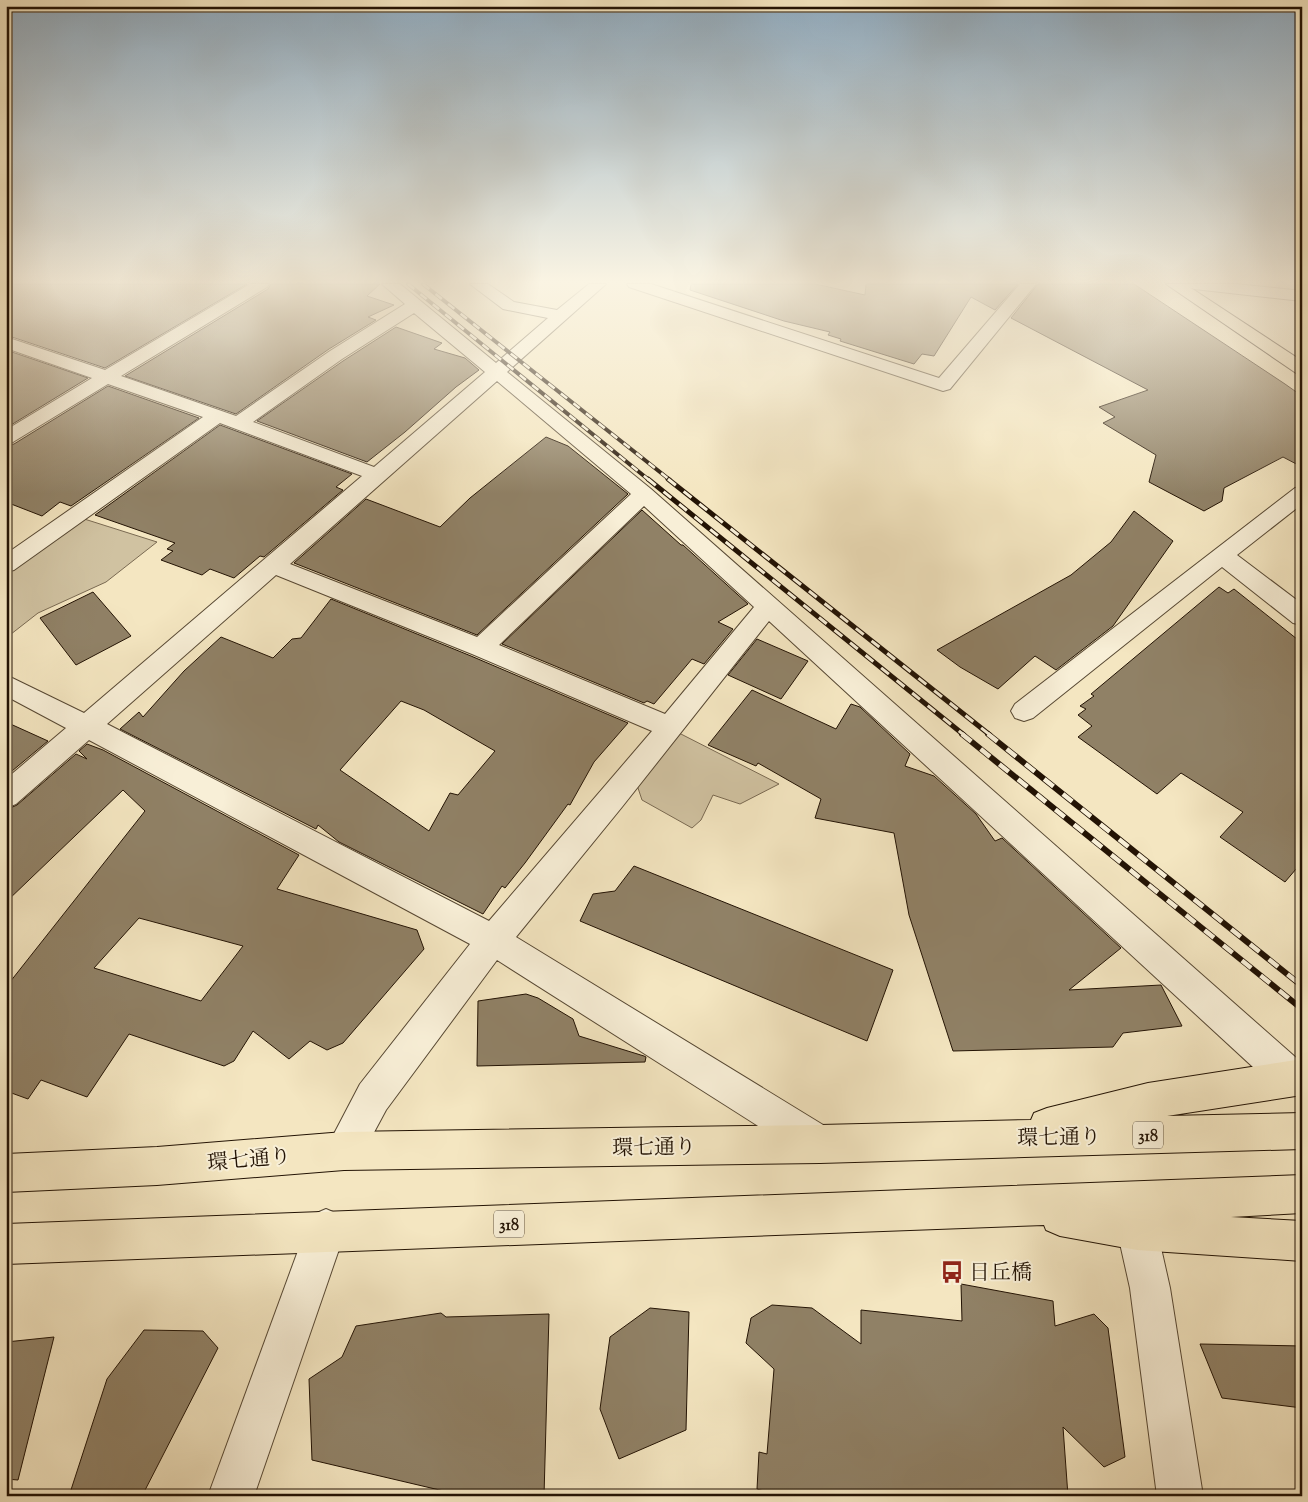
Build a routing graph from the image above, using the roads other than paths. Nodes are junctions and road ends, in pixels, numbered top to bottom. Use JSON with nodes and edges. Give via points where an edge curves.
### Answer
{"nodes":[{"id":1,"x":40,"y":354,"type":"edge"},
{"id":2,"x":143,"y":354,"type":"edge"},
{"id":3,"x":337,"y":354,"type":"edge"},
{"id":4,"x":476,"y":354,"type":"edge"},
{"id":5,"x":517,"y":354,"type":"edge"},
{"id":6,"x":849,"y":354,"type":"edge"},
{"id":7,"x":969,"y":354,"type":"edge"},
{"id":8,"x":1280,"y":354,"type":"edge"},
{"id":9,"x":1302,"y":369,"type":"edge"},
{"id":10,"x":497,"y":371,"type":"junction"},
{"id":11,"x":105,"y":377,"type":"junction"},
{"id":12,"x":218,"y":416,"type":"junction"},
{"id":13,"x":238,"y":424,"type":"junction"},
{"id":14,"x":6,"y":438,"type":"edge"},
{"id":15,"x":377,"y":475,"type":"junction"},
{"id":16,"x":1302,"y":493,"type":"edge"},
{"id":17,"x":644,"y":494,"type":"junction"},
{"id":18,"x":1223,"y":556,"type":"junction"},
{"id":19,"x":6,"y":565,"type":"edge"},
{"id":20,"x":274,"y":566,"type":"junction"},
{"id":21,"x":768,"y":606,"type":"junction"},
{"id":22,"x":1302,"y":617,"type":"edge"},
{"id":23,"x":481,"y":648,"type":"junction"},
{"id":24,"x":6,"y":684,"type":"edge"},
{"id":25,"x":1024,"y":711,"type":"dead end"},
{"id":26,"x":87,"y":726,"type":"junction"},
{"id":27,"x":670,"y":727,"type":"junction"},
{"id":28,"x":6,"y":796,"type":"edge"},
{"id":29,"x":493,"y":940,"type":"junction"},
{"id":30,"x":1297,"y":1077,"type":"edge"},
{"id":31,"x":1302,"y":1131,"type":"edge"},
{"id":32,"x":994,"y":1139,"type":"junction"},
{"id":33,"x":820,"y":1144,"type":"junction"},
{"id":34,"x":344,"y":1151,"type":"junction"},
{"id":35,"x":6,"y":1173,"type":"edge"},
{"id":36,"x":1302,"y":1194,"type":"edge"},
{"id":37,"x":1012,"y":1208,"type":"junction"},
{"id":38,"x":326,"y":1229,"type":"junction"},
{"id":39,"x":1137,"y":1230,"type":"junction"},
{"id":40,"x":1302,"y":1241,"type":"edge"},
{"id":41,"x":6,"y":1244,"type":"edge"},
{"id":42,"x":231,"y":1496,"type":"edge"},
{"id":43,"x":1180,"y":1496,"type":"edge"}],
"edges":[{"from":1,"to":11,"type":"street"},
{"from":2,"to":11,"type":"street"},
{"from":3,"to":13,"type":"street"},
{"from":4,"to":10,"type":"street"},
{"from":5,"to":10,"type":"street"},
{"from":6,"to":7,"type":"street","via":[[943,385]]},
{"from":8,"to":9,"type":"main road"},
{"from":10,"to":15,"type":"street"},
{"from":10,"to":17,"type":"street"},
{"from":11,"to":12,"type":"street"},
{"from":11,"to":14,"type":"street"},
{"from":12,"to":13,"type":"street"},
{"from":12,"to":19,"type":"street"},
{"from":13,"to":15,"type":"street"},
{"from":15,"to":20,"type":"street"},
{"from":16,"to":18,"type":"street"},
{"from":17,"to":21,"type":"street"},
{"from":17,"to":23,"type":"street"},
{"from":18,"to":22,"type":"street"},
{"from":18,"to":25,"type":"street"},
{"from":20,"to":23,"type":"street"},
{"from":20,"to":26,"type":"street"},
{"from":21,"to":27,"type":"street"},
{"from":21,"to":30,"type":"street"},
{"from":23,"to":27,"type":"street"},
{"from":24,"to":26,"type":"street"},
{"from":26,"to":28,"type":"street"},
{"from":26,"to":29,"type":"street"},
{"from":27,"to":29,"type":"street"},
{"from":29,"to":33,"type":"street"},
{"from":29,"to":34,"type":"street","via":[[373,1097]]},
{"from":30,"to":32,"type":"main road","via":[[1148,1101]]},
{"from":31,"to":32,"type":"main road","name":"環七通り","number":"318"},
{"from":32,"to":33,"type":"main road","name":"環七通り","number":"318"},
{"from":33,"to":34,"type":"main road","name":"環七通り","number":"318"},
{"from":34,"to":35,"type":"main road","name":"環七通り","number":"318","via":[[156,1166]]},
{"from":36,"to":37,"type":"main road","number":"318"},
{"from":37,"to":38,"type":"main road","number":"318"},
{"from":37,"to":39,"type":"main road"},
{"from":38,"to":41,"type":"main road","number":"318"},
{"from":38,"to":42,"type":"street"},
{"from":39,"to":40,"type":"main road"},
{"from":39,"to":43,"type":"street","via":[[1150,1288]]}]}
